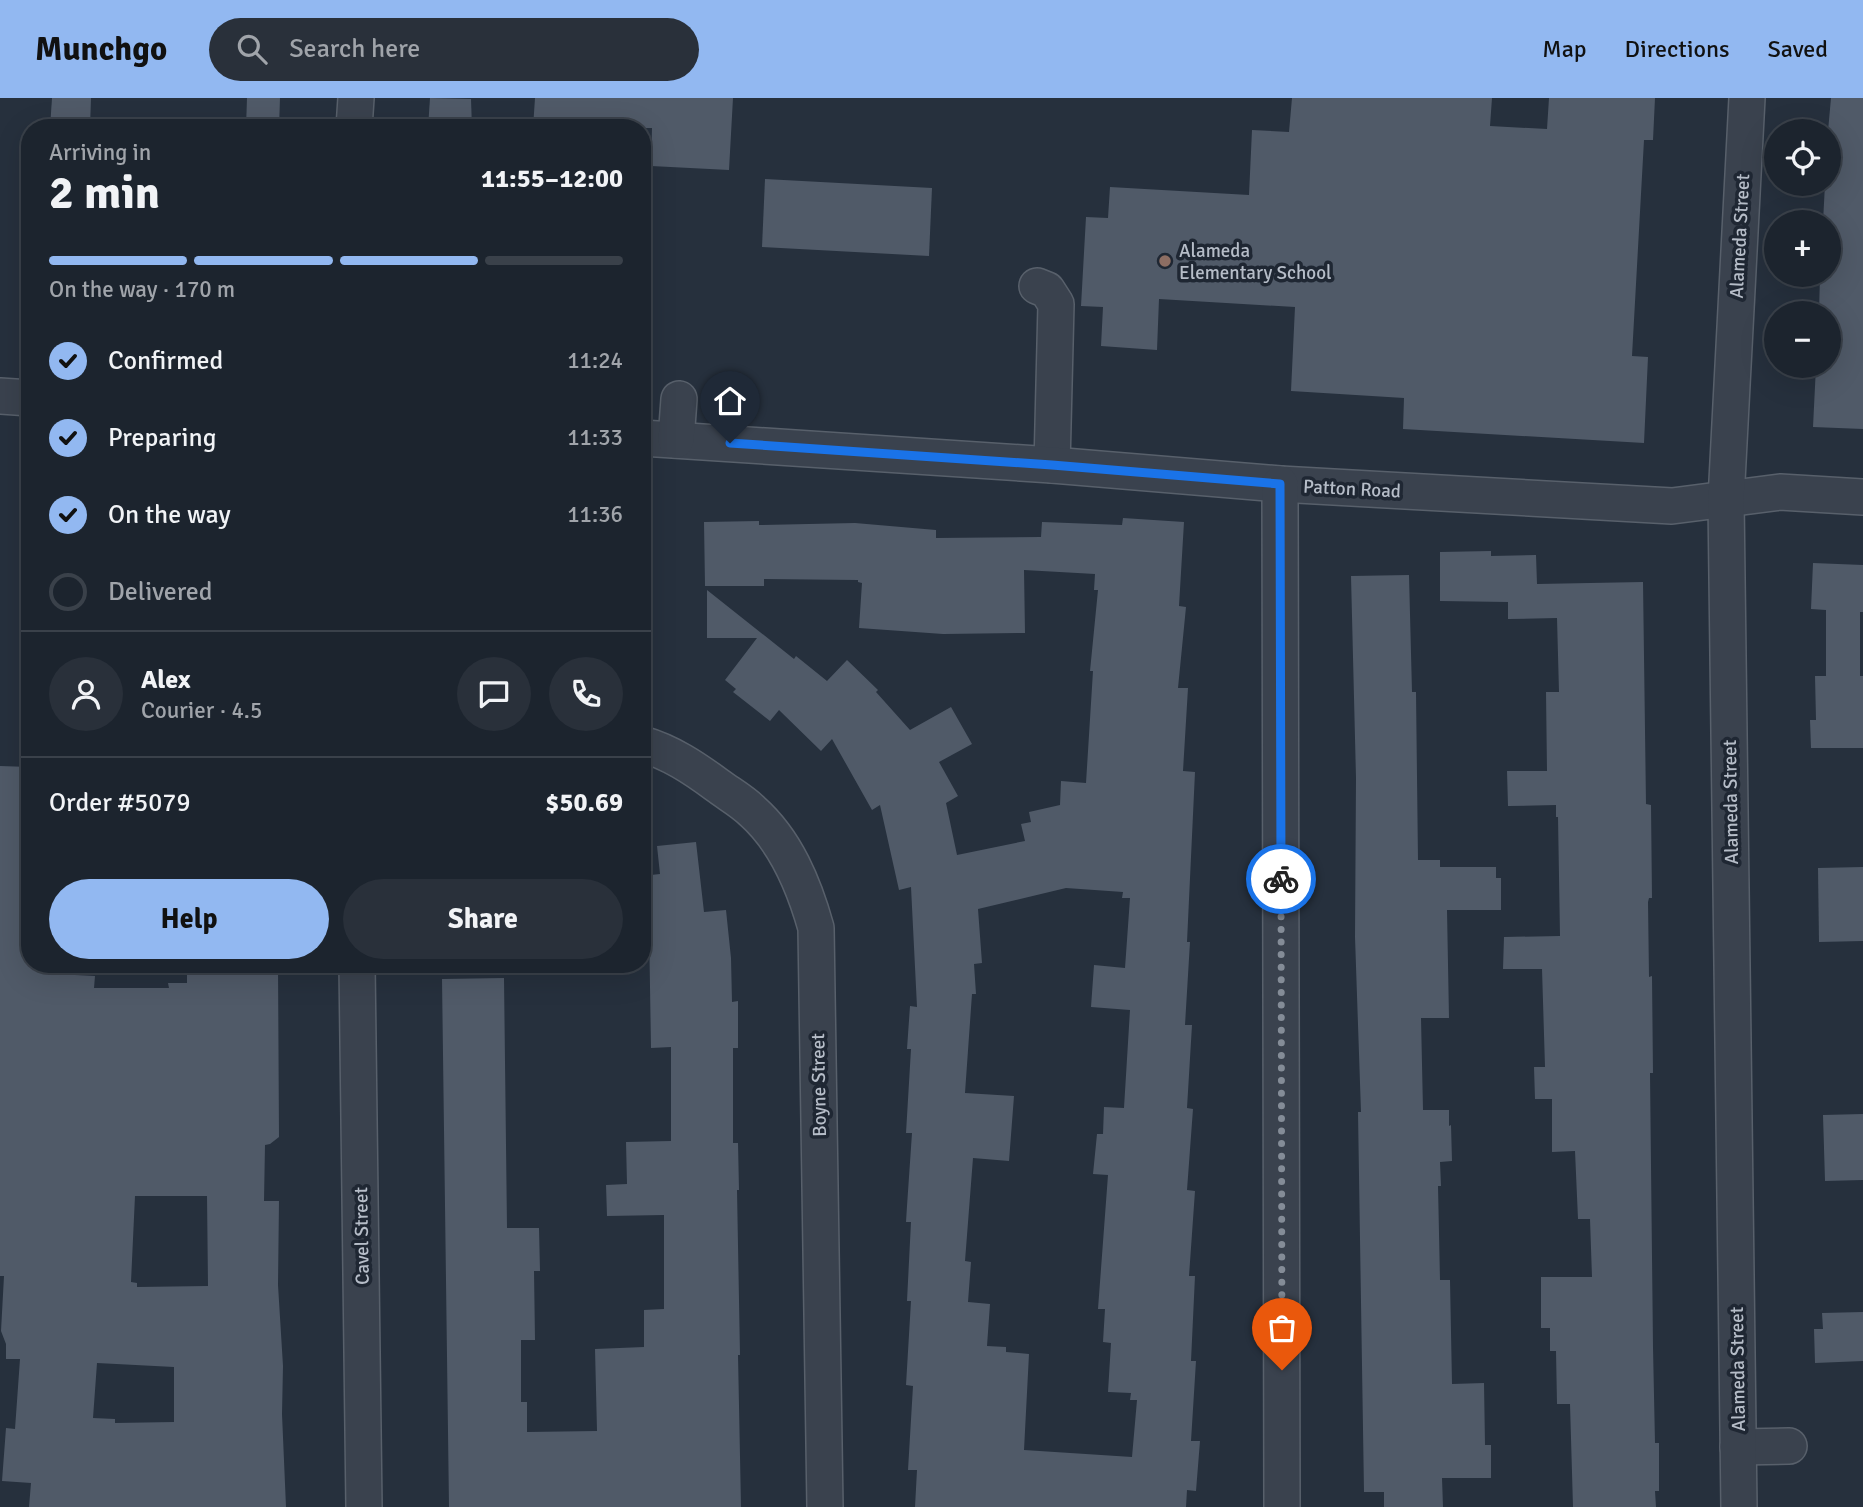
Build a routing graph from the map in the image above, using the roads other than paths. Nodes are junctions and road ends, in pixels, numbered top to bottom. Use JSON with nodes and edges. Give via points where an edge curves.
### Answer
{"nodes":[{"id":1,"x":356,"y":98,"type":"edge"},
{"id":2,"x":1746,"y":98,"type":"edge"},
{"id":3,"x":355,"y":119,"type":"edge"},
{"id":4,"x":1037,"y":286,"type":"dead end"},
{"id":5,"x":0,"y":396,"type":"edge"},
{"id":6,"x":21,"y":397,"type":"edge"},
{"id":7,"x":679,"y":398,"type":"dead end"},
{"id":8,"x":659,"y":439,"type":"edge"},
{"id":9,"x":1052,"y":465,"type":"junction"},
{"id":10,"x":1280,"y":484,"type":"junction"},
{"id":11,"x":1863,"y":498,"type":"edge"},
{"id":12,"x":1726,"y":500,"type":"junction"},
{"id":13,"x":651,"y":747,"type":"edge"},
{"id":14,"x":357,"y":973,"type":"edge"},
{"id":15,"x":1789,"y":1446,"type":"dead end"},
{"id":16,"x":1738,"y":1447,"type":"junction"},
{"id":17,"x":364,"y":1507,"type":"edge"},
{"id":18,"x":825,"y":1507,"type":"edge"},
{"id":19,"x":1282,"y":1507,"type":"edge"},
{"id":20,"x":1739,"y":1507,"type":"edge"}],
"edges":[{"from":1,"to":3,"type":"street"},
{"from":2,"to":12,"type":"street","name":"Alameda Street"},
{"from":4,"to":9,"type":"street","via":[[1047,290],[1056,304]]},
{"from":5,"to":6,"type":"street"},
{"from":7,"to":8,"type":"street"},
{"from":8,"to":9,"type":"street","name":"Patton Road"},
{"from":9,"to":10,"type":"street","name":"Patton Road"},
{"from":10,"to":12,"type":"street","name":"Patton Road","via":[[1672,506]]},
{"from":10,"to":19,"type":"street"},
{"from":11,"to":12,"type":"street","name":"Patton Road","via":[[1780,492]]},
{"from":12,"to":16,"type":"street","name":"Alameda Street"},
{"from":13,"to":18,"type":"street","name":"Boyne Street","via":[[705,776],[752,811],[773,834],[806,893],[816,928]]},
{"from":14,"to":17,"type":"street","name":"Cavel Street"},
{"from":15,"to":16,"type":"street"},
{"from":16,"to":20,"type":"street","name":"Alameda Street"}]}
